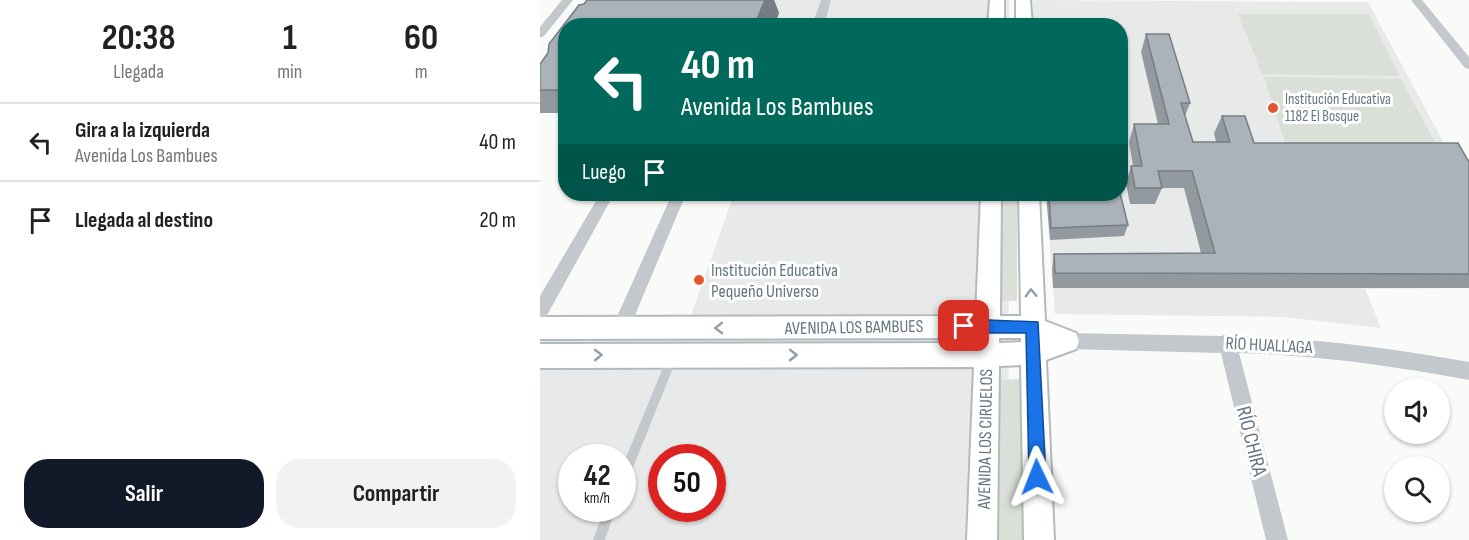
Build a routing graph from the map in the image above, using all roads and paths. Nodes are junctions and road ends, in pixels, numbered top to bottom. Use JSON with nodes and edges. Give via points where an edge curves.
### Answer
{"nodes":[{"id":1,"x":568,"y":0,"type":"edge"},
{"id":2,"x":826,"y":0,"type":"edge"},
{"id":3,"x":997,"y":0,"type":"edge"},
{"id":4,"x":1023,"y":0,"type":"edge"},
{"id":5,"x":1416,"y":0,"type":"edge"},
{"id":6,"x":820,"y":18,"type":"edge"},
{"id":7,"x":996,"y":18,"type":"edge"},
{"id":8,"x":1023,"y":18,"type":"edge"},
{"id":9,"x":540,"y":34,"type":"edge"},
{"id":10,"x":1469,"y":65,"type":"edge"},
{"id":11,"x":604,"y":201,"type":"edge"},
{"id":12,"x":676,"y":201,"type":"edge"},
{"id":13,"x":992,"y":201,"type":"edge"},
{"id":14,"x":1029,"y":201,"type":"edge"},
{"id":15,"x":540,"y":312,"type":"edge"},
{"id":16,"x":988,"y":326,"type":"junction"},
{"id":17,"x":1033,"y":327,"type":"junction"},
{"id":18,"x":540,"y":328,"type":"edge"},
{"id":19,"x":621,"y":328,"type":"junction"},
{"id":20,"x":1068,"y":341,"type":"junction"},
{"id":21,"x":1227,"y":342,"type":"junction"},
{"id":22,"x":1034,"y":353,"type":"junction"},
{"id":23,"x":673,"y":355,"type":"junction"},
{"id":24,"x":987,"y":355,"type":"junction"},
{"id":25,"x":540,"y":356,"type":"edge"},
{"id":26,"x":1469,"y":371,"type":"edge"},
{"id":27,"x":636,"y":446,"type":"edge"},
{"id":28,"x":606,"y":522,"type":"edge"},
{"id":29,"x":599,"y":540,"type":"edge"},
{"id":30,"x":982,"y":540,"type":"edge"},
{"id":31,"x":1039,"y":540,"type":"edge"},
{"id":32,"x":1277,"y":540,"type":"edge"}],
"edges":[{"from":1,"to":9,"type":"street"},
{"from":2,"to":6,"type":"street"},
{"from":3,"to":7,"type":"main road"},
{"from":4,"to":8,"type":"main road"},
{"from":5,"to":10,"type":"street"},
{"from":11,"to":15,"type":"street"},
{"from":12,"to":19,"type":"street"},
{"from":13,"to":16,"type":"main road","name":"AVENIDA LOS CIRUELOS"},
{"from":17,"to":14,"type":"main road","one_way":true},
{"from":16,"to":17,"type":"main road","name":"AVENIDA LOS BAMBUES"},
{"from":16,"to":19,"type":"main road","name":"AVENIDA LOS BAMBUES","one_way":true},
{"from":16,"to":24,"type":"main road","name":"AVENIDA LOS CIRUELOS"},
{"from":17,"to":20,"type":"main road","name":"AVENIDA LOS BAMBUES"},
{"from":17,"to":22,"type":"main road"},
{"from":18,"to":19,"type":"main road","name":"AVENIDA LOS BAMBUES"},
{"from":20,"to":21,"type":"street","name":"RÍO HUALLAGA"},
{"from":20,"to":22,"type":"main road","name":"AVENIDA LOS BAMBUES"},
{"from":21,"to":26,"type":"street","name":"RÍO HUALLAGA","via":[[1296,345]]},
{"from":21,"to":32,"type":"street","name":"RÍO CHIRA"},
{"from":22,"to":24,"type":"main road","name":"AVENIDA LOS BAMBUES"},
{"from":22,"to":31,"type":"main road"},
{"from":23,"to":24,"type":"main road","name":"AVENIDA LOS BAMBUES","one_way":true},
{"from":25,"to":23,"type":"main road","name":"AVENIDA LOS BAMBUES","one_way":true},
{"from":23,"to":27,"type":"lane"},
{"from":24,"to":30,"type":"main road","name":"AVENIDA LOS CIRUELOS"},
{"from":28,"to":29,"type":"lane"}]}
